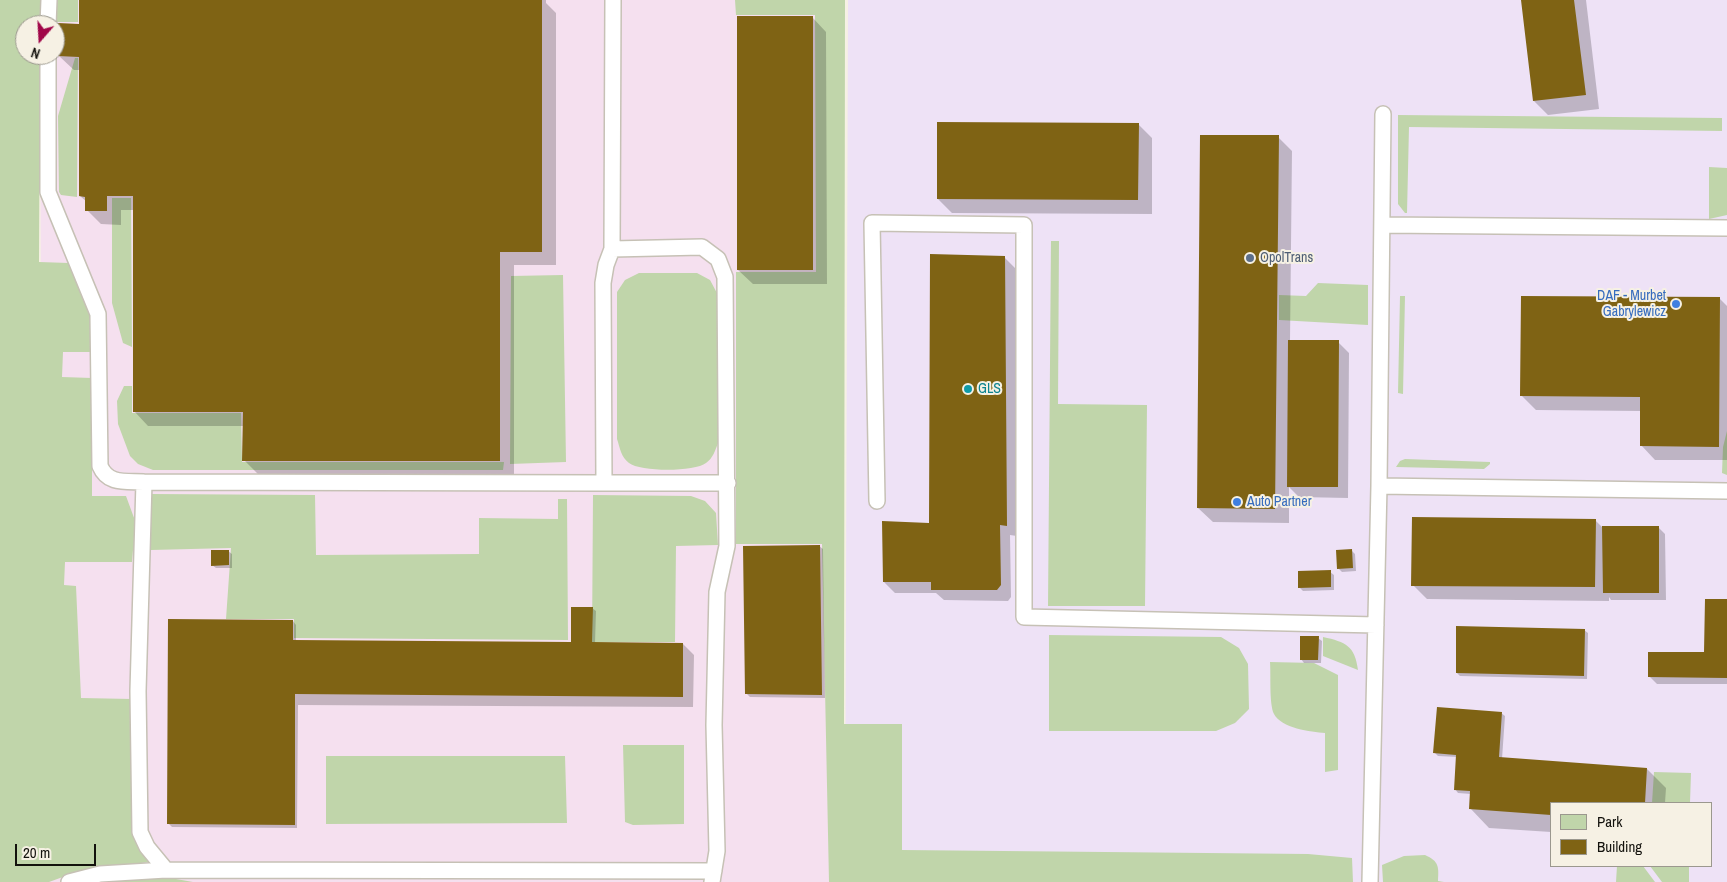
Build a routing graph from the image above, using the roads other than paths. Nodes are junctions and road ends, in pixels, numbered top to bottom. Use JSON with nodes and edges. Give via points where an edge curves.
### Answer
{"nodes":[{"id":1,"x":49,"y":0,"type":"edge"},
{"id":2,"x":613,"y":0,"type":"edge"},
{"id":3,"x":48,"y":15,"type":"edge"},
{"id":4,"x":48,"y":65,"type":"edge"},
{"id":5,"x":1383,"y":114,"type":"dead end"},
{"id":6,"x":1382,"y":225,"type":"junction"},
{"id":7,"x":1727,"y":228,"type":"edge"},
{"id":8,"x":612,"y":249,"type":"junction"},
{"id":9,"x":144,"y":482,"type":"junction"},
{"id":10,"x":604,"y":483,"type":"junction"},
{"id":11,"x":728,"y":483,"type":"junction"},
{"id":12,"x":1379,"y":486,"type":"junction"},
{"id":13,"x":1727,"y":491,"type":"edge"},
{"id":14,"x":877,"y":501,"type":"dead end"},
{"id":15,"x":1376,"y":625,"type":"junction"},
{"id":16,"x":166,"y":870,"type":"junction"},
{"id":17,"x":713,"y":877,"type":"edge"},
{"id":18,"x":69,"y":882,"type":"edge"},
{"id":19,"x":1370,"y":882,"type":"edge"}],
"edges":[{"from":1,"to":3,"type":"lane"},
{"from":2,"to":8,"type":"lane"},
{"from":4,"to":9,"type":"lane","via":[[48,192],[98,314],[100,466],[104,475],[114,481]]},
{"from":5,"to":6,"type":"lane"},
{"from":6,"to":7,"type":"lane"},
{"from":6,"to":12,"type":"lane"},
{"from":8,"to":10,"type":"lane","via":[[603,284]]},
{"from":8,"to":11,"type":"lane","via":[[702,247],[711,252],[723,268]]},
{"from":9,"to":10,"type":"lane"},
{"from":9,"to":16,"type":"lane","via":[[138,691],[140,832],[147,847]]},
{"from":10,"to":11,"type":"lane"},
{"from":11,"to":17,"type":"lane","via":[[726,551],[717,592],[714,725],[717,852]]},
{"from":12,"to":13,"type":"lane"},
{"from":12,"to":15,"type":"lane"},
{"from":14,"to":15,"type":"lane","via":[[872,223],[1024,225],[1024,618]]},
{"from":15,"to":19,"type":"lane"},
{"from":16,"to":17,"type":"lane"},
{"from":16,"to":18,"type":"lane","via":[[100,874]]}]}
